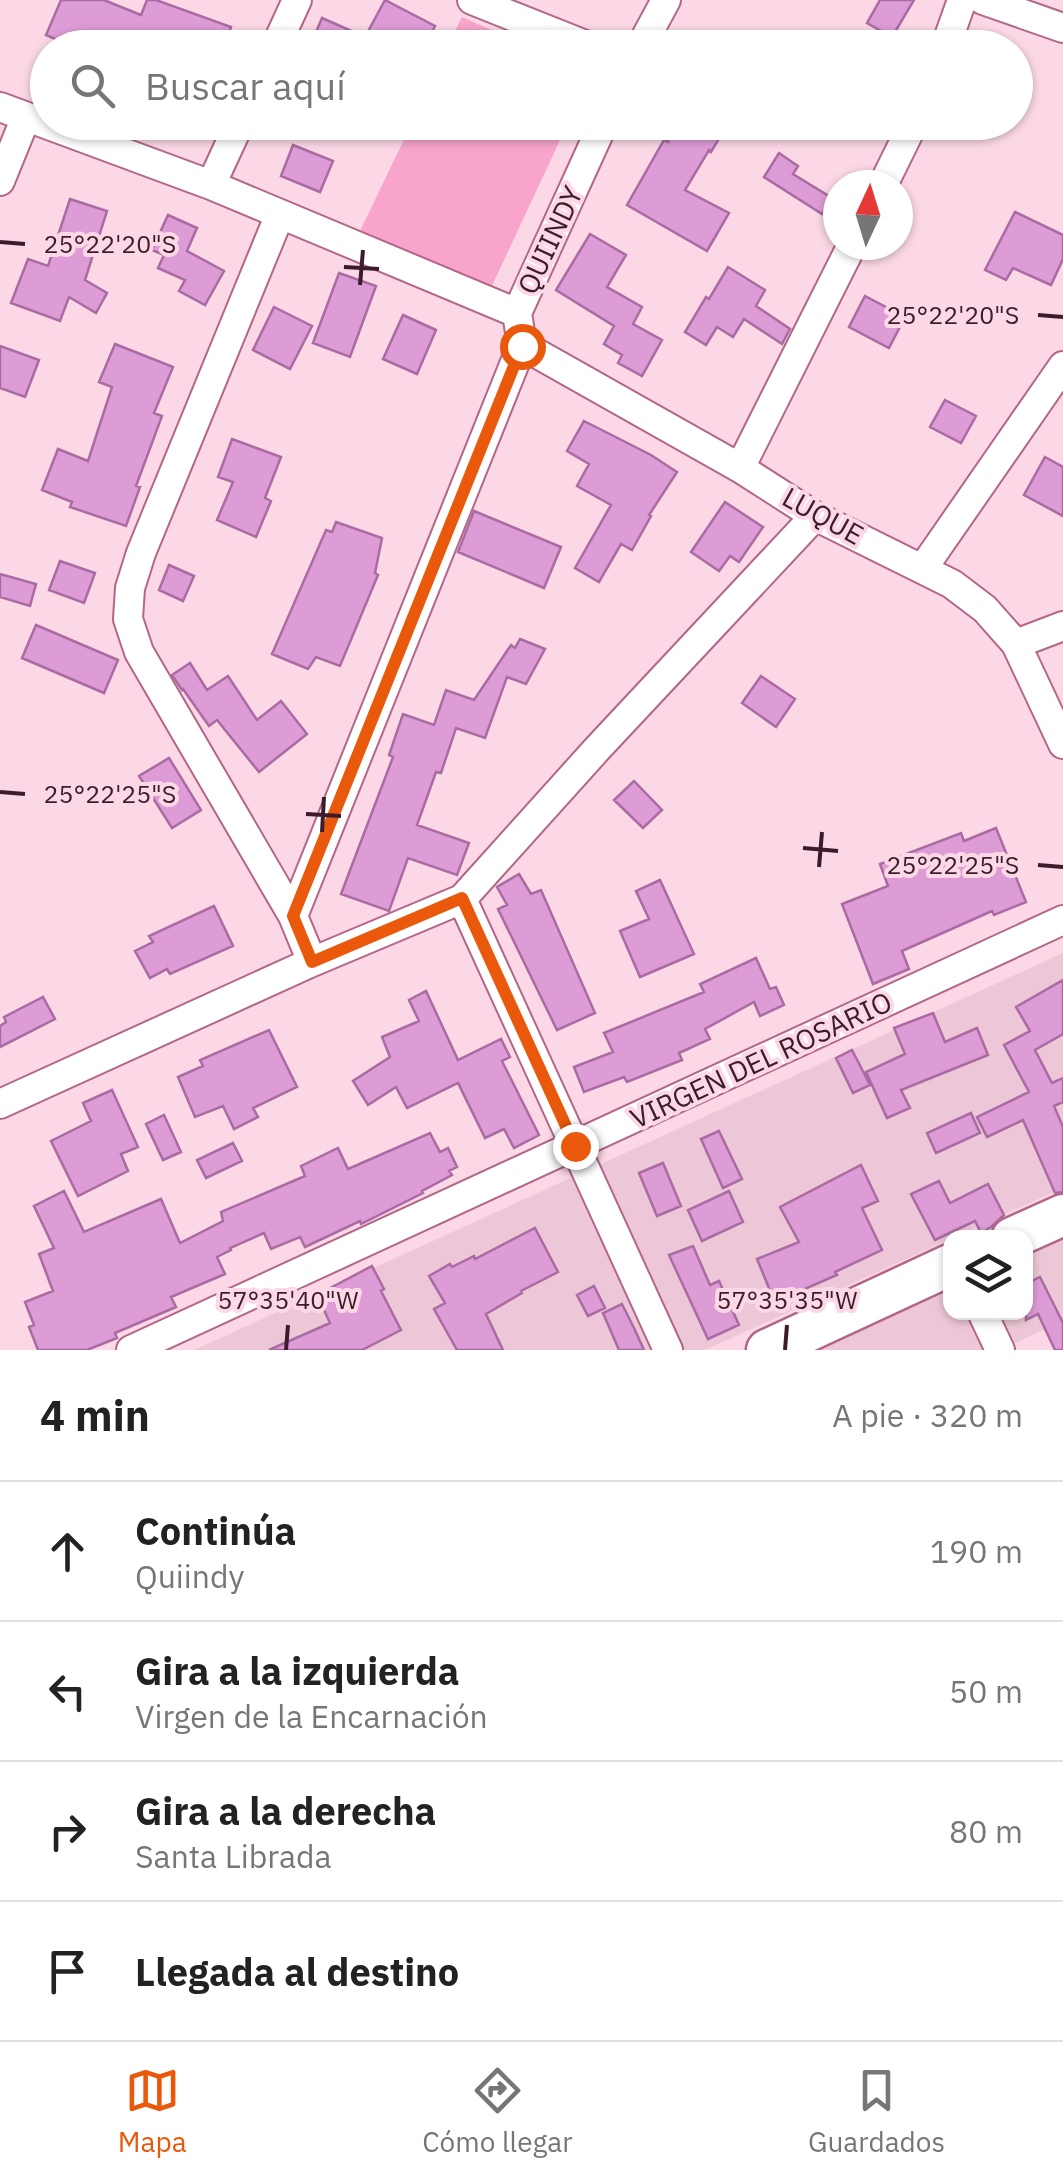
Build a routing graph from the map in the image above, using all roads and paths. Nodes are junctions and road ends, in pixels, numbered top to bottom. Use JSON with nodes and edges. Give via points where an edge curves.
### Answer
{"nodes":[{"id":1,"x":297,"y":0,"type":"edge"},
{"id":2,"x":472,"y":0,"type":"edge"},
{"id":3,"x":666,"y":0,"type":"edge"},
{"id":4,"x":962,"y":0,"type":"edge"},
{"id":5,"x":983,"y":0,"type":"edge"},
{"id":6,"x":1063,"y":28,"type":"edge"},
{"id":7,"x":283,"y":30,"type":"edge"},
{"id":8,"x":548,"y":30,"type":"edge"},
{"id":9,"x":650,"y":30,"type":"edge"},
{"id":10,"x":952,"y":30,"type":"edge"},
{"id":11,"x":13,"y":112,"type":"edge"},
{"id":12,"x":89,"y":140,"type":"edge"},
{"id":13,"x":232,"y":140,"type":"edge"},
{"id":14,"x":596,"y":140,"type":"edge"},
{"id":15,"x":905,"y":140,"type":"edge"},
{"id":16,"x":890,"y":170,"type":"edge"},
{"id":17,"x":0,"y":180,"type":"edge"},
{"id":18,"x":211,"y":185,"type":"junction"},
{"id":19,"x":280,"y":214,"type":"junction"},
{"id":20,"x":844,"y":260,"type":"edge"},
{"id":21,"x":517,"y":313,"type":"junction"},
{"id":22,"x":522,"y":346,"type":"junction"},
{"id":23,"x":1063,"y":366,"type":"edge"},
{"id":24,"x":740,"y":468,"type":"junction"},
{"id":25,"x":816,"y":516,"type":"junction"},
{"id":26,"x":922,"y":568,"type":"junction"},
{"id":27,"x":1063,"y":626,"type":"edge"},
{"id":28,"x":1016,"y":644,"type":"junction"},
{"id":29,"x":1063,"y":744,"type":"edge"},
{"id":30,"x":462,"y":898,"type":"junction"},
{"id":31,"x":293,"y":916,"type":"junction"},
{"id":32,"x":1063,"y":920,"type":"edge"},
{"id":33,"x":312,"y":962,"type":"junction"},
{"id":34,"x":0,"y":1104,"type":"edge"},
{"id":35,"x":575,"y":1146,"type":"junction"},
{"id":36,"x":1063,"y":1214,"type":"edge"},
{"id":37,"x":1029,"y":1230,"type":"edge"},
{"id":38,"x":943,"y":1269,"type":"edge"},
{"id":39,"x":986,"y":1320,"type":"edge"},
{"id":40,"x":131,"y":1350,"type":"edge"},
{"id":41,"x":668,"y":1350,"type":"edge"},
{"id":42,"x":767,"y":1350,"type":"edge"},
{"id":43,"x":1000,"y":1350,"type":"edge"}],
"edges":[{"from":1,"to":7,"type":"street"},
{"from":2,"to":8,"type":"street"},
{"from":3,"to":9,"type":"street"},
{"from":4,"to":10,"type":"street"},
{"from":5,"to":6,"type":"street"},
{"from":11,"to":17,"type":"street"},
{"from":12,"to":18,"type":"street"},
{"from":13,"to":18,"type":"street"},
{"from":14,"to":21,"type":"street","name":"QUIINDY"},
{"from":15,"to":16,"type":"street"},
{"from":18,"to":19,"type":"street"},
{"from":19,"to":21,"type":"street"},
{"from":19,"to":31,"type":"street","via":[[141,553],[128,619],[139,652]]},
{"from":20,"to":24,"type":"street"},
{"from":21,"to":22,"type":"street","name":"QUIINDY"},
{"from":22,"to":24,"type":"street","name":"LUQUE"},
{"from":22,"to":31,"type":"street"},
{"from":23,"to":26,"type":"street"},
{"from":24,"to":25,"type":"street","name":"LUQUE"},
{"from":25,"to":26,"type":"street","name":"LUQUE"},
{"from":25,"to":30,"type":"street"},
{"from":26,"to":28,"type":"street","name":"LUQUE","via":[[986,609]]},
{"from":27,"to":28,"type":"street"},
{"from":28,"to":29,"type":"street","name":"LUQUE"},
{"from":30,"to":33,"type":"street"},
{"from":30,"to":35,"type":"street"},
{"from":31,"to":33,"type":"street"},
{"from":32,"to":35,"type":"street","name":"VIRGEN DEL ROSARIO"},
{"from":33,"to":34,"type":"street"},
{"from":35,"to":40,"type":"street","name":"VIRGEN DEL ROSARIO"},
{"from":35,"to":41,"type":"street"},
{"from":36,"to":37,"type":"street"},
{"from":38,"to":42,"type":"street"},
{"from":39,"to":43,"type":"street"}]}
